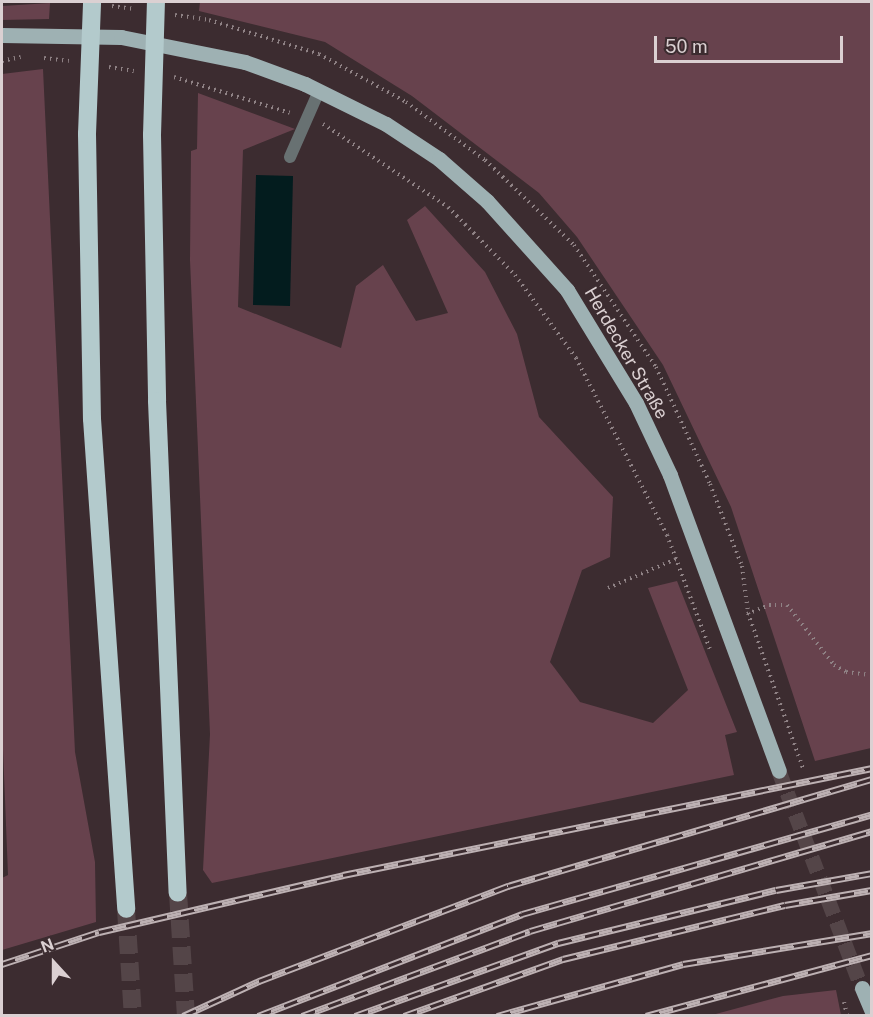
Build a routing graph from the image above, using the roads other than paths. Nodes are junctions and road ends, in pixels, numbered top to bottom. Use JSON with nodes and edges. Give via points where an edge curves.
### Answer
{"nodes":[{"id":1,"x":98,"y":3,"type":"edge"},
{"id":2,"x":159,"y":7,"type":"edge"},
{"id":3,"x":2,"y":35,"type":"edge"},
{"id":4,"x":319,"y":91,"type":"junction"},
{"id":5,"x":290,"y":157,"type":"dead end"},
{"id":6,"x":779,"y":771,"type":"tunnel mouth"},
{"id":7,"x":178,"y":893,"type":"tunnel mouth"},
{"id":8,"x":126,"y":909,"type":"tunnel mouth"},
{"id":9,"x":862,"y":988,"type":"tunnel mouth"},
{"id":10,"x":872,"y":1011,"type":"edge"}],
"edges":[{"from":1,"to":8,"type":"highway","bridge":true,"via":[[87,134],[92,419]]},
{"from":2,"to":7,"type":"highway","bridge":true,"via":[[152,135],[157,401]]},
{"from":3,"to":4,"type":"main road","name":"Herdecker Straße","via":[[110,36],[185,46],[245,62]]},
{"from":4,"to":5,"type":"lane"},
{"from":4,"to":6,"type":"main road","name":"Herdecker Straße","via":[[386,124],[439,159],[534,249],[597,333],[636,403],[697,549]]},
{"from":9,"to":10,"type":"main road"}]}
